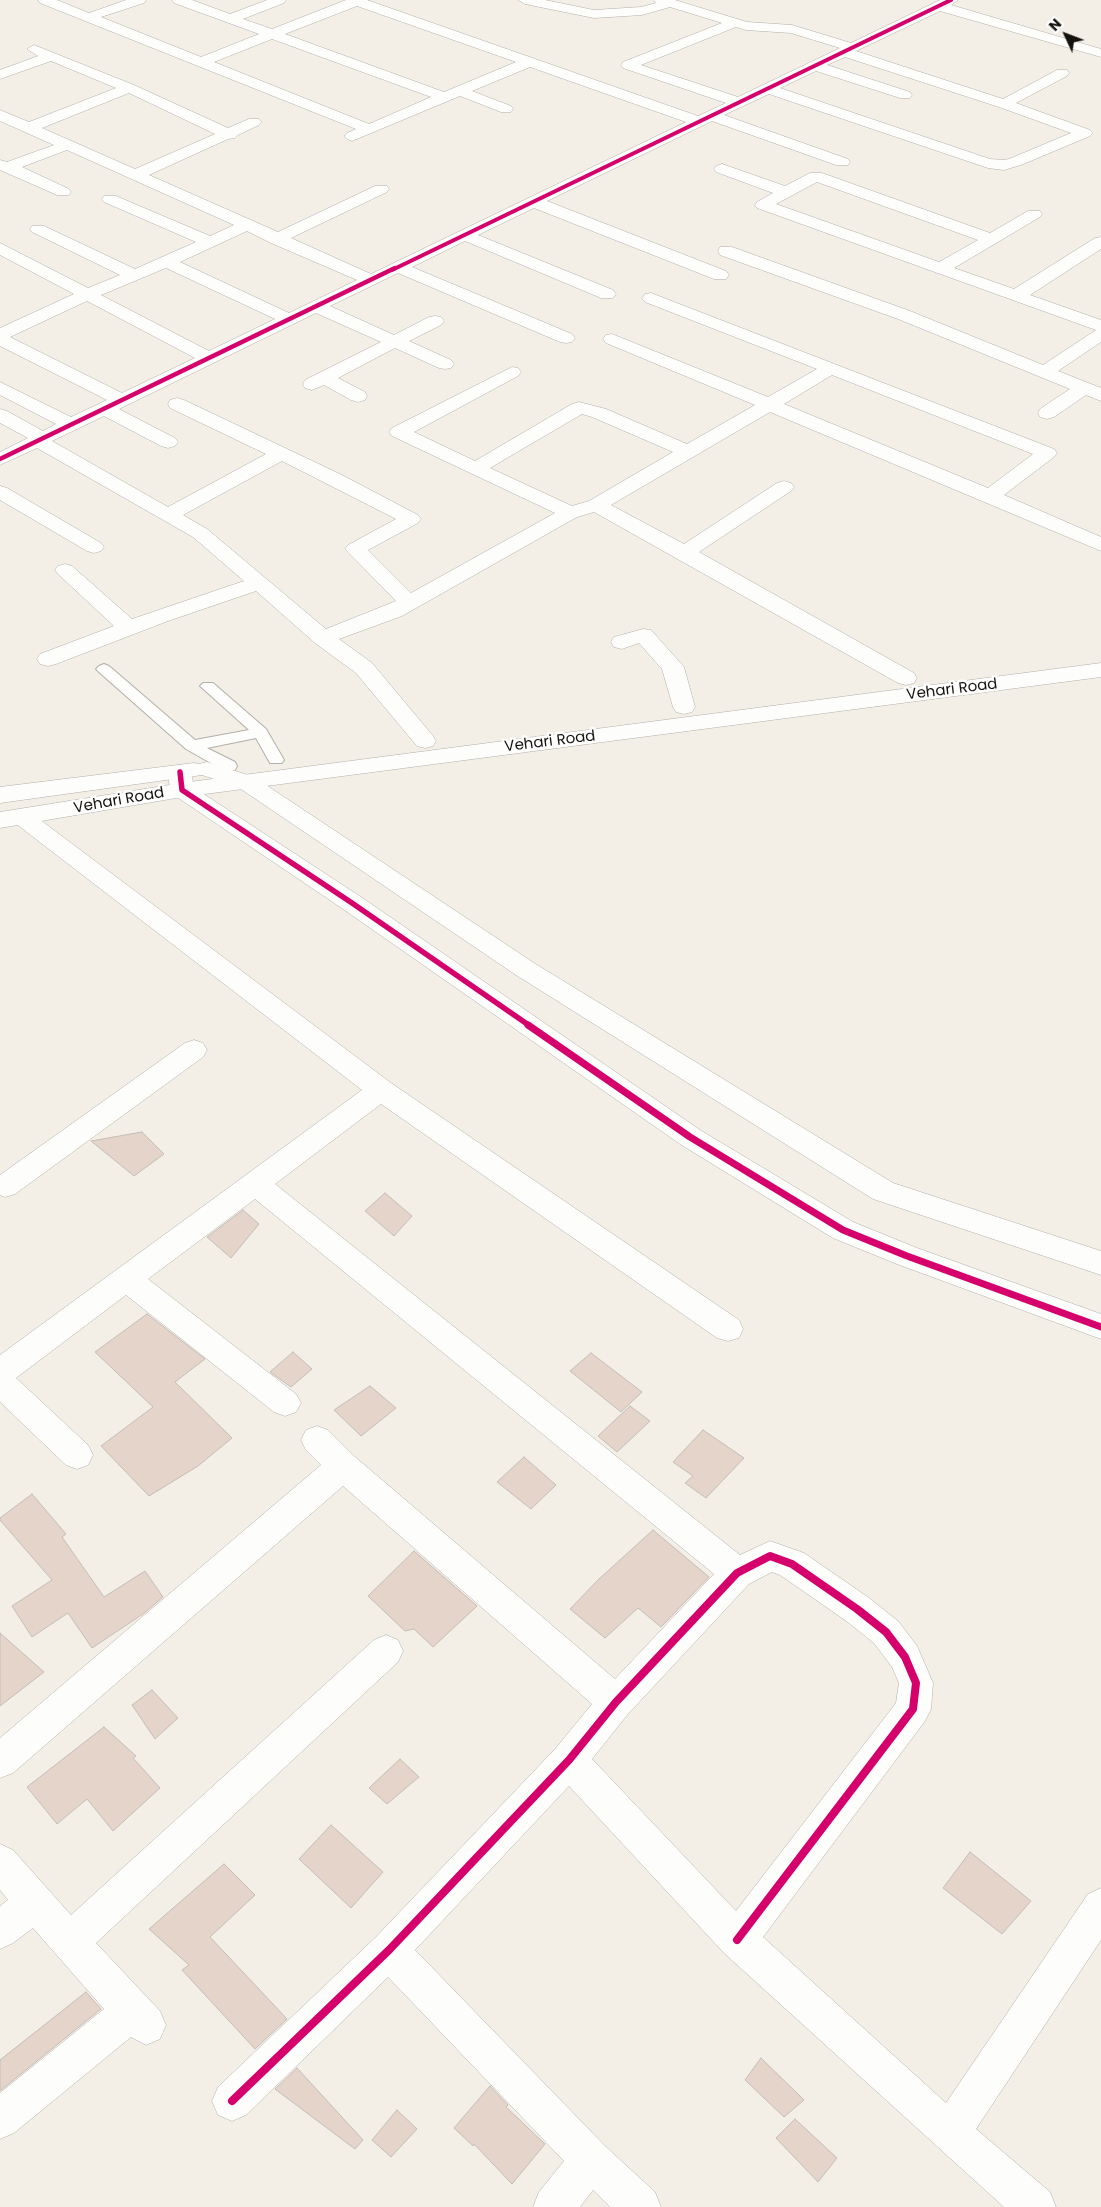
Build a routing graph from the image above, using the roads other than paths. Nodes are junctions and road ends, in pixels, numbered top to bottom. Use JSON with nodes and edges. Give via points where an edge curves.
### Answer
{"nodes":[{"id":1,"x":45,"y":0,"type":"edge"},
{"id":2,"x":139,"y":0,"type":"edge"},
{"id":3,"x":179,"y":0,"type":"edge"},
{"id":4,"x":279,"y":0,"type":"edge"},
{"id":5,"x":355,"y":0,"type":"edge"},
{"id":6,"x":525,"y":0,"type":"edge"},
{"id":7,"x":666,"y":1,"type":"edge"},
{"id":8,"x":945,"y":3,"type":"edge"},
{"id":9,"x":89,"y":17,"type":"junction"},
{"id":10,"x":229,"y":19,"type":"junction"},
{"id":11,"x":734,"y":23,"type":"junction"},
{"id":12,"x":271,"y":34,"type":"junction"},
{"id":13,"x":34,"y":49,"type":"dead end"},
{"id":14,"x":848,"y":50,"type":"junction"},
{"id":15,"x":1101,"y":53,"type":"edge"},
{"id":16,"x":51,"y":56,"type":"junction"},
{"id":17,"x":201,"y":62,"type":"junction"},
{"id":18,"x":529,"y":62,"type":"junction"},
{"id":19,"x":815,"y":66,"type":"junction"},
{"id":20,"x":1062,"y":73,"type":"dead end"},
{"id":21,"x":0,"y":74,"type":"edge"},
{"id":22,"x":129,"y":88,"type":"junction"},
{"id":23,"x":769,"y":89,"type":"junction"},
{"id":24,"x":460,"y":91,"type":"junction"},
{"id":25,"x":905,"y":95,"type":"dead end"},
{"id":26,"x":444,"y":97,"type":"junction"},
{"id":27,"x":740,"y":103,"type":"junction"},
{"id":28,"x":1004,"y":104,"type":"junction"},
{"id":29,"x":506,"y":109,"type":"dead end"},
{"id":30,"x":0,"y":115,"type":"edge"},
{"id":31,"x":706,"y":119,"type":"junction"},
{"id":32,"x":254,"y":122,"type":"dead end"},
{"id":33,"x":28,"y":128,"type":"junction"},
{"id":34,"x":369,"y":129,"type":"junction"},
{"id":35,"x":230,"y":135,"type":"junction"},
{"id":36,"x":351,"y":136,"type":"dead end"},
{"id":37,"x":67,"y":145,"type":"junction"},
{"id":38,"x":842,"y":162,"type":"dead end"},
{"id":39,"x":2,"y":165,"type":"edge"},
{"id":40,"x":722,"y":169,"type":"dead end"},
{"id":41,"x":136,"y":175,"type":"junction"},
{"id":42,"x":380,"y":189,"type":"dead end"},
{"id":43,"x":63,"y":192,"type":"dead end"},
{"id":44,"x":786,"y":192,"type":"junction"},
{"id":45,"x":110,"y":199,"type":"dead end"},
{"id":46,"x":534,"y":202,"type":"junction"},
{"id":47,"x":1034,"y":214,"type":"dead end"},
{"id":48,"x":248,"y":225,"type":"junction"},
{"id":49,"x":38,"y":229,"type":"dead end"},
{"id":50,"x":465,"y":235,"type":"junction"},
{"id":51,"x":277,"y":238,"type":"junction"},
{"id":52,"x":992,"y":239,"type":"junction"},
{"id":53,"x":211,"y":242,"type":"junction"},
{"id":54,"x":1101,"y":242,"type":"edge"},
{"id":55,"x":0,"y":248,"type":"edge"},
{"id":56,"x":726,"y":251,"type":"dead end"},
{"id":57,"x":166,"y":262,"type":"junction"},
{"id":58,"x":398,"y":267,"type":"junction"},
{"id":59,"x":942,"y":268,"type":"junction"},
{"id":60,"x":135,"y":275,"type":"junction"},
{"id":61,"x":720,"y":275,"type":"dead end"},
{"id":62,"x":371,"y":280,"type":"junction"},
{"id":63,"x":88,"y":294,"type":"junction"},
{"id":64,"x":607,"y":294,"type":"dead end"},
{"id":65,"x":1017,"y":295,"type":"junction"},
{"id":66,"x":651,"y":298,"type":"dead end"},
{"id":67,"x":315,"y":306,"type":"junction"},
{"id":68,"x":289,"y":319,"type":"junction"},
{"id":69,"x":435,"y":321,"type":"dead end"},
{"id":70,"x":1100,"y":327,"type":"edge"},
{"id":71,"x":0,"y":335,"type":"edge"},
{"id":72,"x":566,"y":338,"type":"dead end"},
{"id":73,"x":612,"y":338,"type":"dead end"},
{"id":74,"x":395,"y":342,"type":"junction"},
{"id":75,"x":208,"y":358,"type":"junction"},
{"id":76,"x":445,"y":364,"type":"dead end"},
{"id":77,"x":832,"y":368,"type":"junction"},
{"id":78,"x":512,"y":372,"type":"dead end"},
{"id":79,"x":1045,"y":372,"type":"junction"},
{"id":80,"x":0,"y":388,"type":"edge"},
{"id":81,"x":1093,"y":392,"type":"edge"},
{"id":82,"x":358,"y":396,"type":"dead end"},
{"id":83,"x":120,"y":400,"type":"junction"},
{"id":84,"x":177,"y":404,"type":"dead end"},
{"id":85,"x":771,"y":405,"type":"junction"},
{"id":86,"x":103,"y":408,"type":"junction"},
{"id":87,"x":1047,"y":413,"type":"dead end"},
{"id":88,"x":0,"y":415,"type":"edge"},
{"id":89,"x":70,"y":424,"type":"junction"},
{"id":90,"x":39,"y":439,"type":"junction"},
{"id":91,"x":168,"y":442,"type":"dead end"},
{"id":92,"x":689,"y":452,"type":"junction"},
{"id":93,"x":282,"y":453,"type":"junction"},
{"id":94,"x":0,"y":459,"type":"edge"},
{"id":95,"x":476,"y":468,"type":"junction"},
{"id":96,"x":784,"y":487,"type":"dead end"},
{"id":97,"x":0,"y":492,"type":"edge"},
{"id":98,"x":990,"y":496,"type":"junction"},
{"id":99,"x":596,"y":505,"type":"junction"},
{"id":100,"x":570,"y":513,"type":"junction"},
{"id":101,"x":168,"y":515,"type":"junction"},
{"id":102,"x":1101,"y":545,"type":"edge"},
{"id":103,"x":94,"y":547,"type":"dead end"},
{"id":104,"x":684,"y":553,"type":"junction"},
{"id":105,"x":65,"y":570,"type":"dead end"},
{"id":106,"x":260,"y":583,"type":"junction"},
{"id":107,"x":410,"y":603,"type":"junction"},
{"id":108,"x":129,"y":628,"type":"junction"},
{"id":109,"x":323,"y":638,"type":"junction"},
{"id":110,"x":622,"y":642,"type":"dead end"},
{"id":111,"x":1101,"y":652,"type":"edge"},
{"id":112,"x":48,"y":659,"type":"dead end"},
{"id":113,"x":104,"y":669,"type":"dead end"},
{"id":114,"x":1101,"y":670,"type":"edge"},
{"id":115,"x":906,"y":678,"type":"junction"},
{"id":116,"x":208,"y":686,"type":"dead end"},
{"id":117,"x":684,"y":707,"type":"junction"},
{"id":118,"x":261,"y":732,"type":"junction"},
{"id":119,"x":424,"y":741,"type":"junction"},
{"id":120,"x":192,"y":746,"type":"junction"},
{"id":121,"x":276,"y":760,"type":"junction"},
{"id":122,"x":227,"y":772,"type":"junction"},
{"id":123,"x":181,"y":781,"type":"junction"},
{"id":124,"x":0,"y":795,"type":"edge"},
{"id":125,"x":11,"y":819,"type":"edge"},
{"id":126,"x":388,"y":878,"type":"junction"},
{"id":127,"x":352,"y":903,"type":"junction"},
{"id":128,"x":435,"y":909,"type":"junction"},
{"id":129,"x":399,"y":936,"type":"junction"},
{"id":130,"x":194,"y":1050,"type":"dead end"},
{"id":131,"x":381,"y":1090,"type":"junction"},
{"id":132,"x":256,"y":1184,"type":"junction"},
{"id":133,"x":2,"y":1191,"type":"edge"},
{"id":134,"x":1101,"y":1264,"type":"edge"},
{"id":135,"x":127,"y":1279,"type":"junction"},
{"id":136,"x":1101,"y":1327,"type":"edge"},
{"id":137,"x":728,"y":1328,"type":"dead end"},
{"id":138,"x":285,"y":1403,"type":"dead end"},
{"id":139,"x":317,"y":1440,"type":"dead end"},
{"id":140,"x":77,"y":1455,"type":"dead end"},
{"id":141,"x":343,"y":1466,"type":"junction"},
{"id":142,"x":737,"y":1573,"type":"junction"},
{"id":143,"x":386,"y":1651,"type":"dead end"},
{"id":144,"x":616,"y":1702,"type":"junction"},
{"id":145,"x":569,"y":1760,"type":"junction"},
{"id":146,"x":0,"y":1762,"type":"edge"},
{"id":147,"x":0,"y":1863,"type":"edge"},
{"id":148,"x":36,"y":1902,"type":"junction"},
{"id":149,"x":1101,"y":1907,"type":"edge"},
{"id":150,"x":0,"y":1930,"type":"edge"},
{"id":151,"x":737,"y":1940,"type":"junction"},
{"id":152,"x":68,"y":1942,"type":"junction"},
{"id":153,"x":389,"y":1950,"type":"junction"},
{"id":154,"x":232,"y":2100,"type":"dead end"},
{"id":155,"x":0,"y":2119,"type":"edge"},
{"id":156,"x":950,"y":2133,"type":"junction"},
{"id":157,"x":591,"y":2160,"type":"junction"},
{"id":158,"x":554,"y":2207,"type":"edge"},
{"id":159,"x":640,"y":2207,"type":"edge"},
{"id":160,"x":1035,"y":2207,"type":"edge"}],
"edges":[{"from":1,"to":9,"type":"street"},
{"from":2,"to":9,"type":"street"},
{"from":3,"to":10,"type":"street"},
{"from":4,"to":10,"type":"street"},
{"from":5,"to":12,"type":"street"},
{"from":5,"to":18,"type":"street"},
{"from":6,"to":7,"type":"street","via":[[594,14],[642,11]]},
{"from":7,"to":11,"type":"street"},
{"from":8,"to":14,"type":"street"},
{"from":8,"to":15,"type":"street"},
{"from":9,"to":17,"type":"street"},
{"from":10,"to":12,"type":"street"},
{"from":11,"to":14,"type":"street","via":[[792,29]]},
{"from":11,"to":27,"type":"street","via":[[628,65]]},
{"from":12,"to":17,"type":"street"},
{"from":12,"to":26,"type":"street"},
{"from":13,"to":16,"type":"street"},
{"from":14,"to":19,"type":"street"},
{"from":14,"to":28,"type":"street"},
{"from":16,"to":21,"type":"street"},
{"from":16,"to":22,"type":"street"},
{"from":17,"to":34,"type":"street"},
{"from":18,"to":24,"type":"street"},
{"from":18,"to":31,"type":"street"},
{"from":19,"to":23,"type":"street"},
{"from":19,"to":25,"type":"street"},
{"from":20,"to":28,"type":"street"},
{"from":22,"to":33,"type":"street"},
{"from":22,"to":35,"type":"street"},
{"from":23,"to":27,"type":"street"},
{"from":23,"to":28,"type":"street","via":[[988,163],[1004,165],[1015,162],[1085,133]]},
{"from":24,"to":26,"type":"street"},
{"from":24,"to":29,"type":"street"},
{"from":26,"to":34,"type":"street"},
{"from":27,"to":31,"type":"street"},
{"from":30,"to":33,"type":"street"},
{"from":31,"to":38,"type":"street"},
{"from":31,"to":46,"type":"street"},
{"from":32,"to":35,"type":"street"},
{"from":33,"to":37,"type":"street"},
{"from":34,"to":36,"type":"street"},
{"from":35,"to":41,"type":"street"},
{"from":37,"to":39,"type":"street"},
{"from":37,"to":41,"type":"street"},
{"from":39,"to":43,"type":"street"},
{"from":40,"to":44,"type":"street"},
{"from":41,"to":48,"type":"street"},
{"from":42,"to":51,"type":"street"},
{"from":44,"to":52,"type":"street","via":[[816,176]]},
{"from":44,"to":59,"type":"street","via":[[763,204]]},
{"from":45,"to":53,"type":"street"},
{"from":46,"to":50,"type":"street"},
{"from":46,"to":61,"type":"street"},
{"from":47,"to":52,"type":"street"},
{"from":48,"to":51,"type":"street"},
{"from":48,"to":53,"type":"street"},
{"from":49,"to":60,"type":"street"},
{"from":50,"to":58,"type":"street"},
{"from":50,"to":64,"type":"street"},
{"from":51,"to":62,"type":"street"},
{"from":52,"to":59,"type":"street"},
{"from":53,"to":57,"type":"street"},
{"from":54,"to":65,"type":"street"},
{"from":55,"to":63,"type":"street"},
{"from":56,"to":79,"type":"street","via":[[904,315]]},
{"from":57,"to":60,"type":"street"},
{"from":57,"to":68,"type":"street"},
{"from":58,"to":62,"type":"street"},
{"from":58,"to":72,"type":"street"},
{"from":59,"to":65,"type":"street"},
{"from":60,"to":63,"type":"street"},
{"from":62,"to":67,"type":"street"},
{"from":63,"to":71,"type":"street"},
{"from":63,"to":75,"type":"street"},
{"from":65,"to":70,"type":"street"},
{"from":66,"to":77,"type":"street"},
{"from":67,"to":68,"type":"street"},
{"from":67,"to":74,"type":"street"},
{"from":68,"to":75,"type":"street"},
{"from":69,"to":74,"type":"street"},
{"from":70,"to":79,"type":"street"},
{"from":71,"to":83,"type":"street"},
{"from":73,"to":85,"type":"street"},
{"from":74,"to":76,"type":"street"},
{"from":74,"to":82,"type":"street","via":[[318,381]]},
{"from":75,"to":83,"type":"street"},
{"from":77,"to":85,"type":"street"},
{"from":77,"to":98,"type":"street","via":[[1047,453]]},
{"from":78,"to":95,"type":"street","via":[[399,432]]},
{"from":79,"to":81,"type":"street"},
{"from":80,"to":89,"type":"street"},
{"from":81,"to":87,"type":"street"},
{"from":83,"to":86,"type":"street"},
{"from":84,"to":93,"type":"street"},
{"from":85,"to":92,"type":"street"},
{"from":85,"to":98,"type":"street"},
{"from":86,"to":89,"type":"street"},
{"from":86,"to":91,"type":"street"},
{"from":88,"to":90,"type":"street"},
{"from":89,"to":90,"type":"street"},
{"from":90,"to":94,"type":"street"},
{"from":90,"to":101,"type":"street"},
{"from":92,"to":95,"type":"street","via":[[599,413],[579,408]]},
{"from":92,"to":99,"type":"street"},
{"from":93,"to":101,"type":"street"},
{"from":93,"to":107,"type":"street","via":[[410,519],[355,549]]},
{"from":95,"to":100,"type":"street"},
{"from":96,"to":104,"type":"street"},
{"from":97,"to":103,"type":"street"},
{"from":98,"to":102,"type":"street"},
{"from":99,"to":100,"type":"street"},
{"from":99,"to":104,"type":"street"},
{"from":100,"to":107,"type":"street"},
{"from":101,"to":106,"type":"street","via":[[200,533]]},
{"from":104,"to":115,"type":"street"},
{"from":105,"to":108,"type":"street"},
{"from":106,"to":108,"type":"street"},
{"from":106,"to":109,"type":"street"},
{"from":107,"to":109,"type":"street"},
{"from":108,"to":112,"type":"street"},
{"from":109,"to":119,"type":"street","via":[[364,668]]},
{"from":110,"to":117,"type":"street","via":[[643,635],[673,667]]},
{"from":111,"to":115,"type":"street","name":"Vehari Road"},
{"from":113,"to":120,"type":"lane"},
{"from":114,"to":122,"type":"street","name":"Vehari Road"},
{"from":115,"to":117,"type":"street","name":"Vehari Road"},
{"from":116,"to":118,"type":"lane"},
{"from":117,"to":119,"type":"street","name":"Vehari Road"},
{"from":118,"to":120,"type":"lane"},
{"from":118,"to":121,"type":"lane"},
{"from":119,"to":121,"type":"street","name":"Vehari Road"},
{"from":120,"to":122,"type":"lane"},
{"from":121,"to":122,"type":"street","name":"Vehari Road"},
{"from":122,"to":123,"type":"street","name":"Vehari Road"},
{"from":122,"to":123,"type":"street","name":"Vehari Road"},
{"from":122,"to":126,"type":"street"},
{"from":123,"to":124,"type":"street","name":"Vehari Road"},
{"from":123,"to":125,"type":"street","name":"Vehari Road"},
{"from":123,"to":127,"type":"street"},
{"from":125,"to":131,"type":"street"},
{"from":126,"to":127,"type":"street"},
{"from":126,"to":128,"type":"street"},
{"from":127,"to":129,"type":"street"},
{"from":128,"to":129,"type":"street"},
{"from":128,"to":134,"type":"street","via":[[533,974],[882,1191]]},
{"from":129,"to":136,"type":"street","via":[[690,1137],[843,1230]]},
{"from":130,"to":133,"type":"street"},
{"from":131,"to":132,"type":"street"},
{"from":131,"to":137,"type":"street"},
{"from":132,"to":135,"type":"street"},
{"from":132,"to":142,"type":"street"},
{"from":135,"to":138,"type":"street"},
{"from":135,"to":140,"type":"street","via":[[0,1376],[2,1384]]},
{"from":139,"to":141,"type":"street"},
{"from":141,"to":144,"type":"street"},
{"from":141,"to":146,"type":"street"},
{"from":142,"to":144,"type":"street"},
{"from":142,"to":151,"type":"street","via":[[770,1556],[792,1564],[886,1632],[905,1657],[916,1683],[913,1709]]},
{"from":143,"to":152,"type":"street"},
{"from":144,"to":145,"type":"street"},
{"from":145,"to":151,"type":"street"},
{"from":145,"to":153,"type":"street"},
{"from":147,"to":148,"type":"street"},
{"from":148,"to":150,"type":"street"},
{"from":148,"to":152,"type":"street"},
{"from":149,"to":156,"type":"street"},
{"from":151,"to":156,"type":"street"},
{"from":152,"to":155,"type":"street","via":[[139,2018]]},
{"from":153,"to":154,"type":"street"},
{"from":153,"to":157,"type":"street"},
{"from":156,"to":160,"type":"street"},
{"from":157,"to":158,"type":"street"},
{"from":157,"to":159,"type":"street"}]}
